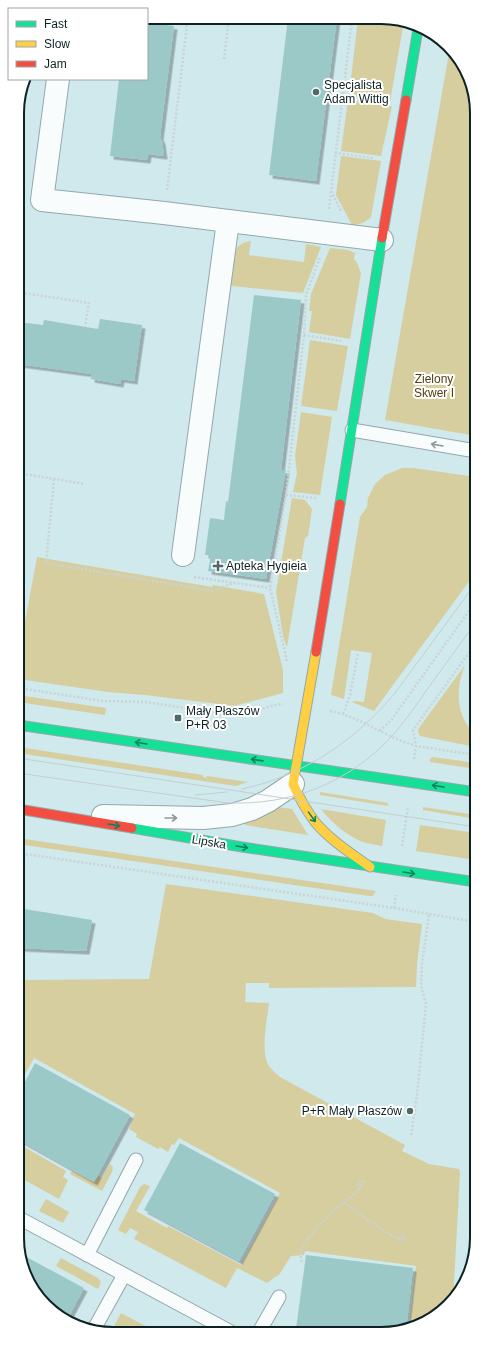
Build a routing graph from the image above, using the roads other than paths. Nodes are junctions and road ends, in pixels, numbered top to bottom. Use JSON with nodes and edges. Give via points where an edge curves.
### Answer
{"nodes":[{"id":1,"x":417,"y":32,"type":"edge"},
{"id":2,"x":58,"y":80,"type":"edge"},
{"id":3,"x":228,"y":221,"type":"junction"},
{"id":4,"x":382,"y":240,"type":"junction"},
{"id":5,"x":352,"y":430,"type":"junction"},
{"id":6,"x":470,"y":450,"type":"edge"},
{"id":7,"x":183,"y":555,"type":"dead end"},
{"id":8,"x":24,"y":726,"type":"edge"},
{"id":9,"x":294,"y":774,"type":"junction"},
{"id":10,"x":470,"y":791,"type":"edge"},
{"id":11,"x":24,"y":810,"type":"edge"},
{"id":12,"x":48,"y":814,"type":"junction"},
{"id":13,"x":370,"y":867,"type":"junction"},
{"id":14,"x":470,"y":881,"type":"edge"},
{"id":15,"x":136,"y":1160,"type":"dead end"},
{"id":16,"x":24,"y":1221,"type":"edge"},
{"id":17,"x":87,"y":1255,"type":"junction"},
{"id":18,"x":124,"y":1275,"type":"junction"},
{"id":19,"x":279,"y":1296,"type":"dead end"},
{"id":20,"x":96,"y":1325,"type":"edge"},
{"id":21,"x":222,"y":1327,"type":"edge"},
{"id":22,"x":262,"y":1327,"type":"edge"}],
"edges":[{"from":1,"to":4,"type":"main road"},
{"from":2,"to":3,"type":"street","via":[[42,200]]},
{"from":3,"to":4,"type":"street"},
{"from":3,"to":7,"type":"street"},
{"from":4,"to":5,"type":"main road"},
{"from":6,"to":5,"type":"lane","one_way":true},
{"from":5,"to":9,"type":"main road"},
{"from":9,"to":8,"type":"main road","one_way":true},
{"from":10,"to":9,"type":"main road","one_way":true},
{"from":12,"to":9,"type":"street","name":"Lipska","one_way":true,"via":[[133,818],[203,818],[224,815],[252,809],[268,801]]},
{"from":9,"to":13,"type":"main road","name":"Lipska","one_way":true,"via":[[301,801],[315,822],[335,842]]},
{"from":11,"to":12,"type":"main road","name":"Lipska"},
{"from":12,"to":13,"type":"main road","name":"Lipska","one_way":true},
{"from":13,"to":14,"type":"main road","name":"Lipska","one_way":true},
{"from":15,"to":17,"type":"lane"},
{"from":16,"to":17,"type":"lane"},
{"from":17,"to":18,"type":"lane"},
{"from":18,"to":20,"type":"lane"},
{"from":18,"to":21,"type":"lane"},
{"from":19,"to":22,"type":"lane"}]}
